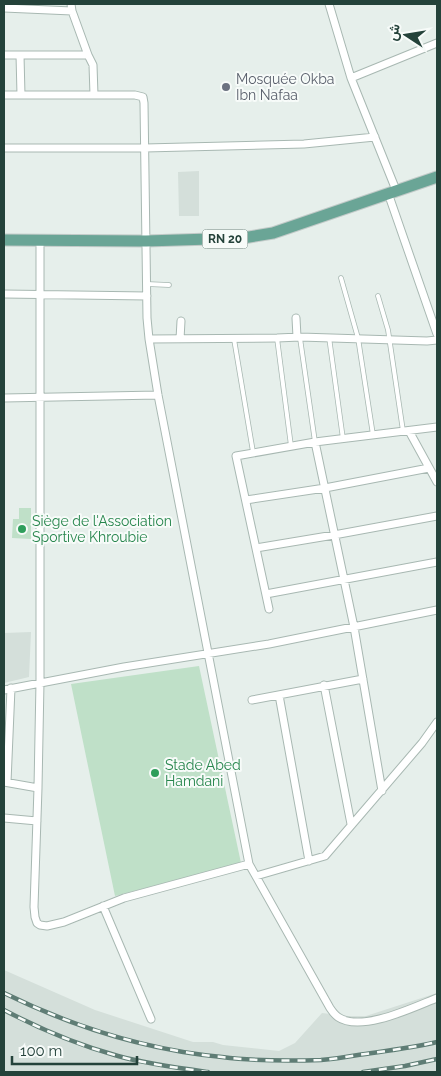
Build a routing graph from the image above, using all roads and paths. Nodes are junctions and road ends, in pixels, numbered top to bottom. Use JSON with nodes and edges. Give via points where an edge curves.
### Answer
{"nodes":[{"id":1,"x":329,"y":4,"type":"edge"},
{"id":2,"x":4,"y":7,"type":"edge"},
{"id":3,"x":72,"y":7,"type":"edge"},
{"id":4,"x":437,"y":44,"type":"edge"},
{"id":5,"x":4,"y":55,"type":"edge"},
{"id":6,"x":20,"y":55,"type":"junction"},
{"id":7,"x":88,"y":55,"type":"junction"},
{"id":8,"x":351,"y":78,"type":"junction"},
{"id":9,"x":4,"y":95,"type":"edge"},
{"id":10,"x":21,"y":95,"type":"junction"},
{"id":11,"x":94,"y":95,"type":"junction"},
{"id":12,"x":375,"y":137,"type":"junction"},
{"id":13,"x":4,"y":148,"type":"edge"},
{"id":14,"x":145,"y":148,"type":"junction"},
{"id":15,"x":437,"y":176,"type":"edge"},
{"id":16,"x":392,"y":192,"type":"junction"},
{"id":17,"x":4,"y":240,"type":"edge"},
{"id":18,"x":40,"y":240,"type":"junction"},
{"id":19,"x":146,"y":241,"type":"junction"},
{"id":20,"x":341,"y":278,"type":"dead end"},
{"id":21,"x":147,"y":284,"type":"junction"},
{"id":22,"x":169,"y":285,"type":"dead end"},
{"id":23,"x":4,"y":294,"type":"edge"},
{"id":24,"x":40,"y":294,"type":"junction"},
{"id":25,"x":147,"y":296,"type":"junction"},
{"id":26,"x":378,"y":296,"type":"dead end"},
{"id":27,"x":437,"y":304,"type":"edge"},
{"id":28,"x":428,"y":308,"type":"junction"},
{"id":29,"x":296,"y":318,"type":"dead end"},
{"id":30,"x":181,"y":321,"type":"dead end"},
{"id":31,"x":437,"y":334,"type":"edge"},
{"id":32,"x":299,"y":337,"type":"junction"},
{"id":33,"x":277,"y":338,"type":"junction"},
{"id":34,"x":329,"y":338,"type":"junction"},
{"id":35,"x":358,"y":338,"type":"junction"},
{"id":36,"x":149,"y":339,"type":"junction"},
{"id":37,"x":180,"y":339,"type":"junction"},
{"id":38,"x":234,"y":339,"type":"junction"},
{"id":39,"x":390,"y":339,"type":"junction"},
{"id":40,"x":437,"y":340,"type":"edge"},
{"id":41,"x":158,"y":395,"type":"junction"},
{"id":42,"x":40,"y":397,"type":"junction"},
{"id":43,"x":4,"y":398,"type":"edge"},
{"id":44,"x":437,"y":428,"type":"edge"},
{"id":45,"x":406,"y":431,"type":"junction"},
{"id":46,"x":373,"y":435,"type":"junction"},
{"id":47,"x":343,"y":438,"type":"junction"},
{"id":48,"x":315,"y":442,"type":"junction"},
{"id":49,"x":291,"y":446,"type":"junction"},
{"id":50,"x":253,"y":453,"type":"junction"},
{"id":51,"x":430,"y":468,"type":"junction"},
{"id":52,"x":437,"y":482,"type":"edge"},
{"id":53,"x":325,"y":488,"type":"junction"},
{"id":54,"x":246,"y":500,"type":"junction"},
{"id":55,"x":437,"y":516,"type":"edge"},
{"id":56,"x":334,"y":535,"type":"junction"},
{"id":57,"x":256,"y":548,"type":"junction"},
{"id":58,"x":437,"y":562,"type":"edge"},
{"id":59,"x":344,"y":580,"type":"junction"},
{"id":60,"x":266,"y":594,"type":"junction"},
{"id":61,"x":269,"y":609,"type":"dead end"},
{"id":62,"x":437,"y":610,"type":"edge"},
{"id":63,"x":354,"y":627,"type":"junction"},
{"id":64,"x":209,"y":653,"type":"junction"},
{"id":65,"x":362,"y":679,"type":"junction"},
{"id":66,"x":40,"y":682,"type":"junction"},
{"id":67,"x":324,"y":686,"type":"junction"},
{"id":68,"x":7,"y":689,"type":"edge"},
{"id":69,"x":279,"y":694,"type":"junction"},
{"id":70,"x":252,"y":700,"type":"dead end"},
{"id":71,"x":437,"y":722,"type":"edge"},
{"id":72,"x":5,"y":782,"type":"edge"},
{"id":73,"x":38,"y":788,"type":"junction"},
{"id":74,"x":382,"y":791,"type":"junction"},
{"id":75,"x":4,"y":818,"type":"edge"},
{"id":76,"x":37,"y":821,"type":"junction"},
{"id":77,"x":351,"y":824,"type":"junction"},
{"id":78,"x":309,"y":861,"type":"junction"},
{"id":79,"x":249,"y":864,"type":"junction"},
{"id":80,"x":256,"y":876,"type":"junction"},
{"id":81,"x":103,"y":906,"type":"junction"},
{"id":82,"x":437,"y":998,"type":"edge"},
{"id":83,"x":151,"y":1019,"type":"dead end"}],
"edges":[{"from":1,"to":8,"type":"street"},
{"from":2,"to":3,"type":"street"},
{"from":3,"to":7,"type":"street"},
{"from":4,"to":8,"type":"street"},
{"from":5,"to":6,"type":"street"},
{"from":6,"to":7,"type":"street"},
{"from":6,"to":10,"type":"street"},
{"from":7,"to":11,"type":"street","via":[[94,65]]},
{"from":8,"to":12,"type":"street"},
{"from":9,"to":10,"type":"street"},
{"from":10,"to":11,"type":"street"},
{"from":11,"to":14,"type":"street","via":[[142,97]]},
{"from":12,"to":14,"type":"street","via":[[304,144]]},
{"from":12,"to":16,"type":"street"},
{"from":13,"to":14,"type":"street"},
{"from":14,"to":19,"type":"street"},
{"from":15,"to":16,"type":"main road","number":"RN 20"},
{"from":16,"to":19,"type":"main road","number":"RN 20","via":[[273,233],[243,238]]},
{"from":16,"to":28,"type":"street"},
{"from":17,"to":18,"type":"main road","number":"RN 20"},
{"from":18,"to":19,"type":"main road","number":"RN 20"},
{"from":18,"to":24,"type":"street"},
{"from":19,"to":21,"type":"street"},
{"from":20,"to":35,"type":"lane"},
{"from":21,"to":22,"type":"lane"},
{"from":21,"to":25,"type":"street"},
{"from":23,"to":24,"type":"street"},
{"from":24,"to":25,"type":"street"},
{"from":24,"to":42,"type":"street"},
{"from":25,"to":36,"type":"street"},
{"from":26,"to":39,"type":"lane"},
{"from":27,"to":28,"type":"street"},
{"from":28,"to":31,"type":"street"},
{"from":29,"to":32,"type":"street"},
{"from":30,"to":37,"type":"street"},
{"from":32,"to":33,"type":"street"},
{"from":32,"to":34,"type":"street"},
{"from":32,"to":48,"type":"lane"},
{"from":33,"to":38,"type":"street"},
{"from":33,"to":49,"type":"lane"},
{"from":34,"to":35,"type":"street"},
{"from":34,"to":47,"type":"lane"},
{"from":35,"to":39,"type":"street"},
{"from":35,"to":46,"type":"lane"},
{"from":36,"to":37,"type":"street"},
{"from":36,"to":41,"type":"street"},
{"from":37,"to":38,"type":"street"},
{"from":38,"to":50,"type":"lane"},
{"from":39,"to":40,"type":"street"},
{"from":39,"to":45,"type":"lane"},
{"from":41,"to":42,"type":"street"},
{"from":41,"to":64,"type":"street"},
{"from":42,"to":43,"type":"street"},
{"from":42,"to":66,"type":"street"},
{"from":44,"to":45,"type":"street"},
{"from":45,"to":46,"type":"street"},
{"from":45,"to":51,"type":"street"},
{"from":46,"to":47,"type":"street"},
{"from":47,"to":48,"type":"street"},
{"from":48,"to":49,"type":"street"},
{"from":48,"to":53,"type":"street"},
{"from":49,"to":50,"type":"street"},
{"from":50,"to":54,"type":"street","via":[[236,456]]},
{"from":51,"to":52,"type":"street"},
{"from":51,"to":53,"type":"street"},
{"from":53,"to":54,"type":"street"},
{"from":53,"to":56,"type":"street"},
{"from":54,"to":57,"type":"street"},
{"from":55,"to":56,"type":"street"},
{"from":56,"to":57,"type":"street"},
{"from":56,"to":59,"type":"street"},
{"from":57,"to":60,"type":"street"},
{"from":58,"to":59,"type":"street"},
{"from":59,"to":60,"type":"street"},
{"from":59,"to":63,"type":"street"},
{"from":60,"to":61,"type":"street"},
{"from":62,"to":63,"type":"street"},
{"from":63,"to":64,"type":"street"},
{"from":63,"to":65,"type":"street"},
{"from":64,"to":66,"type":"street"},
{"from":64,"to":79,"type":"street"},
{"from":65,"to":67,"type":"street"},
{"from":65,"to":74,"type":"street"},
{"from":66,"to":68,"type":"street"},
{"from":66,"to":73,"type":"street"},
{"from":67,"to":69,"type":"street"},
{"from":67,"to":77,"type":"street"},
{"from":68,"to":72,"type":"street"},
{"from":69,"to":70,"type":"street"},
{"from":69,"to":78,"type":"street"},
{"from":71,"to":74,"type":"street"},
{"from":72,"to":73,"type":"street"},
{"from":73,"to":76,"type":"street"},
{"from":74,"to":77,"type":"street"},
{"from":75,"to":76,"type":"street"},
{"from":76,"to":81,"type":"street","via":[[34,907],[37,923],[47,926],[64,922]]},
{"from":77,"to":78,"type":"street","via":[[325,856]]},
{"from":78,"to":80,"type":"street"},
{"from":79,"to":80,"type":"street"},
{"from":79,"to":81,"type":"street"},
{"from":80,"to":82,"type":"street","via":[[338,1018],[372,1021],[387,1018]]},
{"from":81,"to":83,"type":"street"}]}
